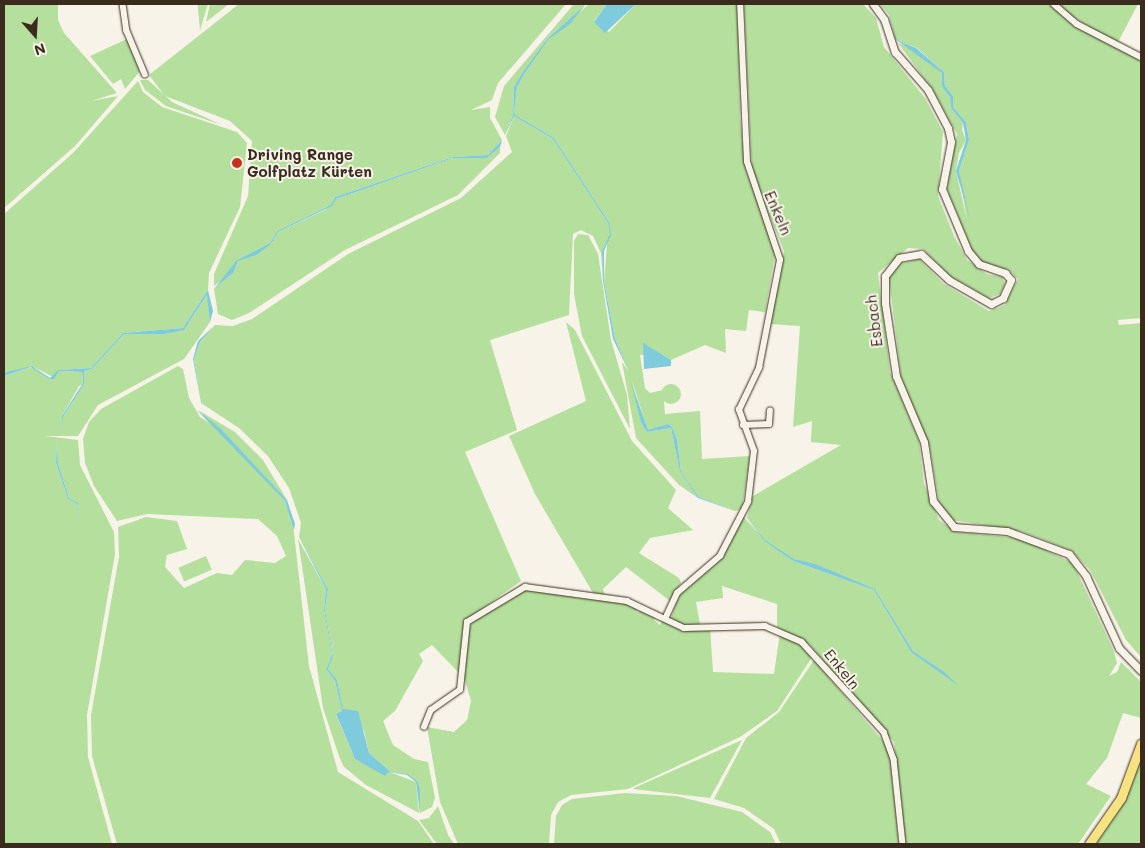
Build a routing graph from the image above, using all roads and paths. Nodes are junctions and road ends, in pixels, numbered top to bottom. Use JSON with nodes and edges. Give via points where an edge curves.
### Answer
{"nodes":[{"id":1,"x":123,"y":4,"type":"edge"},
{"id":2,"x":740,"y":4,"type":"edge"},
{"id":3,"x":873,"y":4,"type":"edge"},
{"id":4,"x":1054,"y":4,"type":"edge"},
{"id":5,"x":1141,"y":57,"type":"edge"},
{"id":6,"x":145,"y":74,"type":"dead end"},
{"id":7,"x":770,"y":411,"type":"dead end"},
{"id":8,"x":743,"y":425,"type":"junction"},
{"id":9,"x":666,"y":618,"type":"junction"},
{"id":10,"x":1141,"y":671,"type":"edge"},
{"id":11,"x":424,"y":727,"type":"dead end"},
{"id":12,"x":1141,"y":744,"type":"edge"},
{"id":13,"x":903,"y":844,"type":"edge"},
{"id":14,"x":1089,"y":844,"type":"edge"}],
"edges":[{"from":1,"to":6,"type":"street","via":[[127,31]]},
{"from":2,"to":8,"type":"street","name":"Enkeln","via":[[748,166],[780,257],[759,368],[738,410]]},
{"from":3,"to":10,"type":"street","name":"Esbach","via":[[883,16],[895,52],[928,90],[948,128],[943,195],[968,251],[979,264],[1005,273],[1010,280],[1003,298],[991,304],[949,280],[920,254],[899,258],[885,276],[893,363],[924,442],[933,501],[954,527],[1007,531],[1069,554],[1086,576],[1119,648]]},
{"from":4,"to":5,"type":"street","via":[[1077,24]]},
{"from":7,"to":8,"type":"street","via":[[769,424]]},
{"from":8,"to":9,"type":"street","name":"Enkeln","via":[[754,451],[746,506],[718,558],[677,592]]},
{"from":9,"to":11,"type":"street","name":"Enkeln","via":[[627,601],[532,587],[514,591],[467,622],[460,690],[430,710]]},
{"from":9,"to":13,"type":"street","name":"Enkeln","via":[[684,628],[759,625],[784,632],[806,645],[892,746]]},
{"from":12,"to":14,"type":"main road","via":[[1121,798]]}]}
